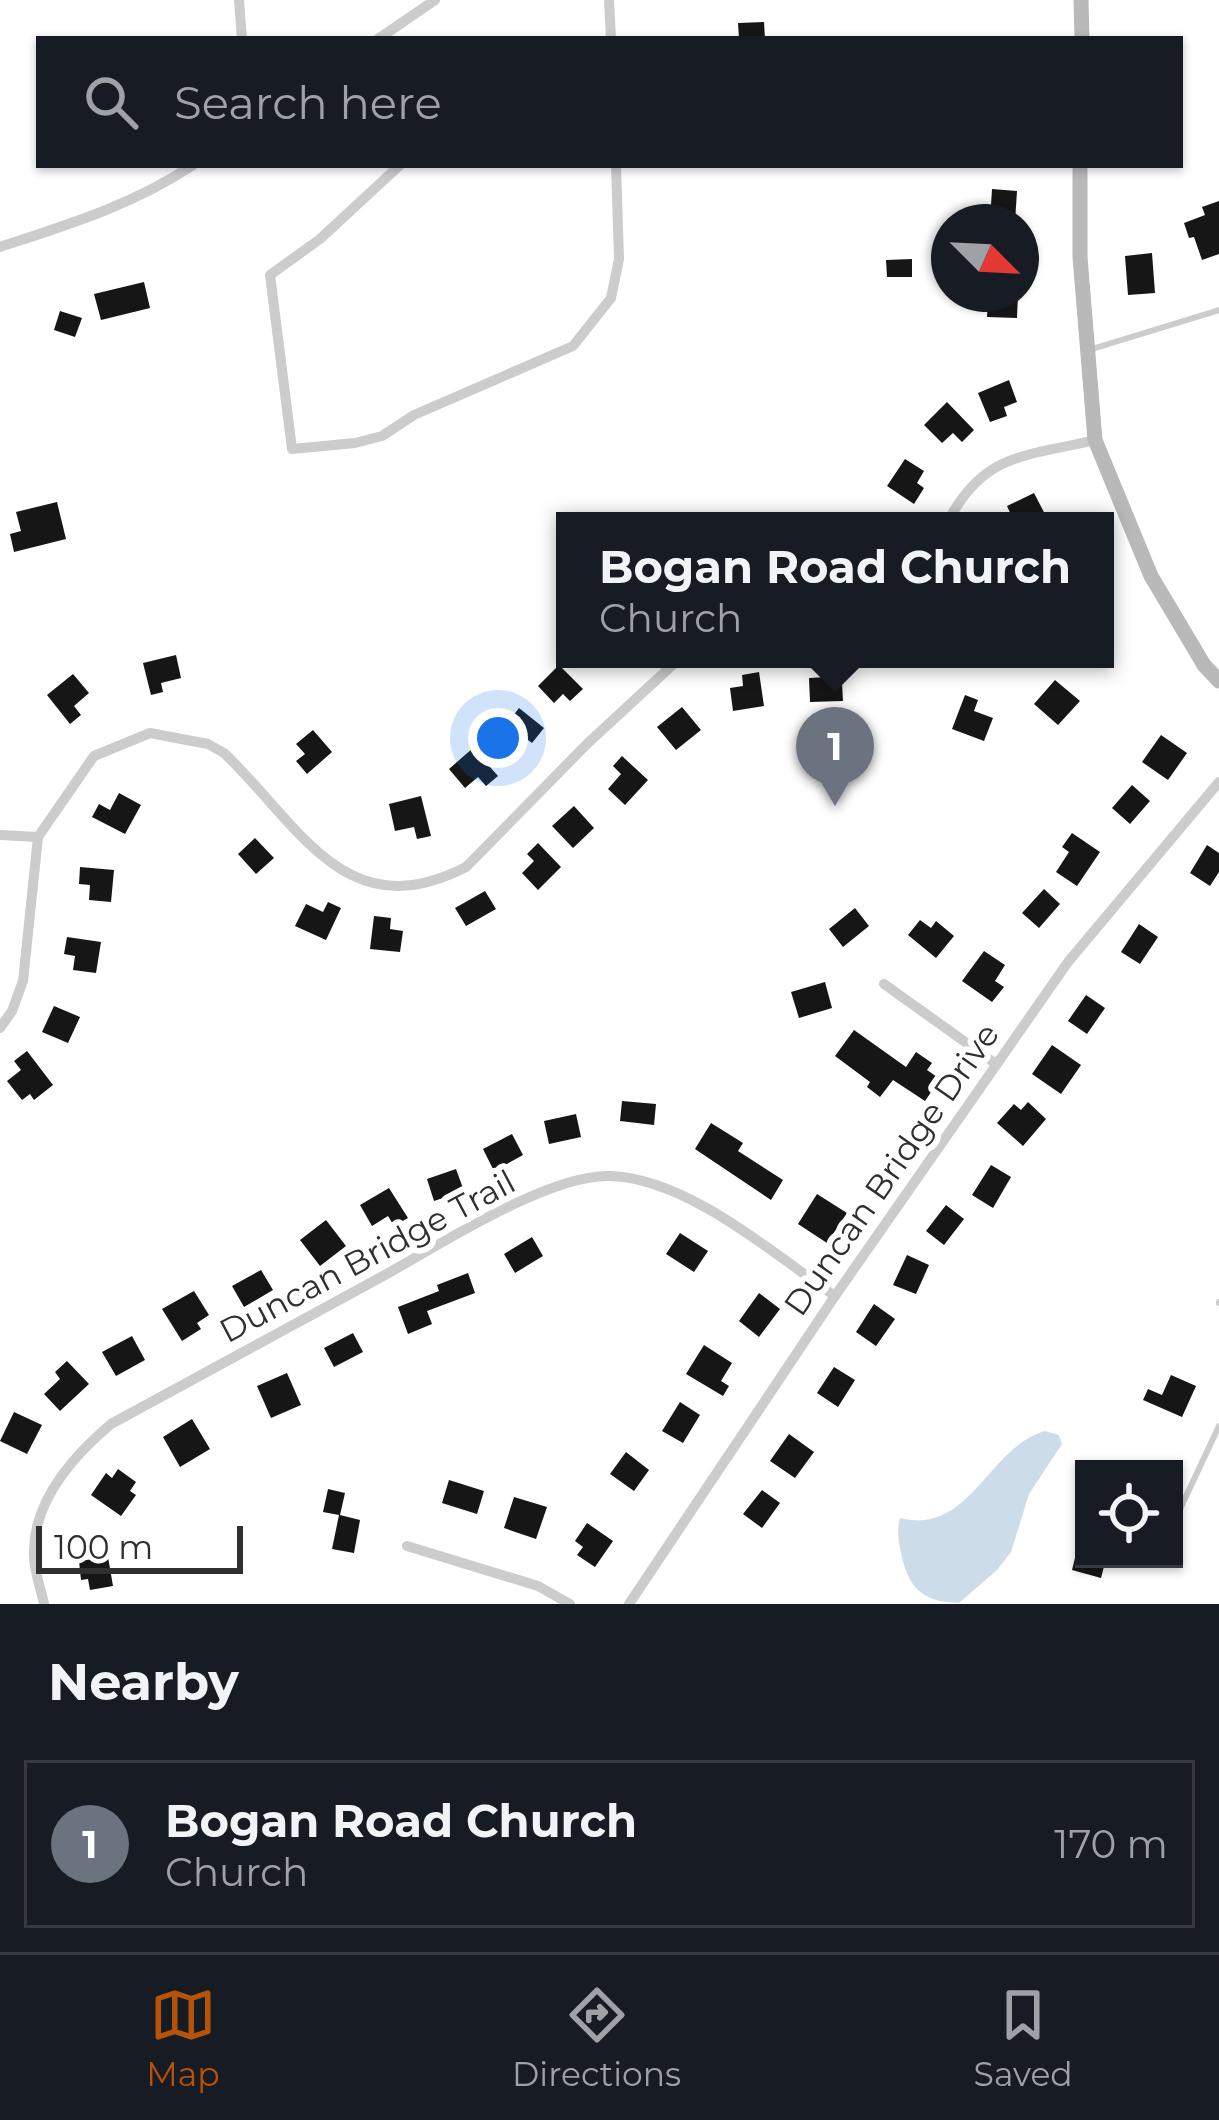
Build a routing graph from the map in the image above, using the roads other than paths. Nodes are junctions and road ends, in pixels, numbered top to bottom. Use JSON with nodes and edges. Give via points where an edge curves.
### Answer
{"nodes":[{"id":1,"x":239,"y":0,"type":"edge"},
{"id":2,"x":435,"y":0,"type":"edge"},
{"id":3,"x":609,"y":0,"type":"edge"},
{"id":4,"x":1081,"y":0,"type":"edge"},
{"id":5,"x":242,"y":36,"type":"edge"},
{"id":6,"x":382,"y":36,"type":"edge"},
{"id":7,"x":611,"y":36,"type":"edge"},
{"id":8,"x":1082,"y":36,"type":"edge"},
{"id":9,"x":188,"y":168,"type":"edge"},
{"id":10,"x":397,"y":168,"type":"edge"},
{"id":11,"x":616,"y":168,"type":"edge"},
{"id":12,"x":1080,"y":168,"type":"edge"},
{"id":13,"x":0,"y":247,"type":"edge"},
{"id":14,"x":1219,"y":310,"type":"edge"},
{"id":15,"x":1088,"y":350,"type":"junction"},
{"id":16,"x":1095,"y":440,"type":"junction"},
{"id":17,"x":953,"y":512,"type":"edge"},
{"id":18,"x":669,"y":668,"type":"edge"},
{"id":19,"x":1219,"y":681,"type":"edge"},
{"id":20,"x":1219,"y":782,"type":"edge"},
{"id":21,"x":0,"y":836,"type":"edge"},
{"id":22,"x":38,"y":837,"type":"junction"},
{"id":23,"x":884,"y":984,"type":"dead end"},
{"id":24,"x":0,"y":1028,"type":"edge"},
{"id":25,"x":996,"y":1064,"type":"junction"},
{"id":26,"x":835,"y":1295,"type":"junction"},
{"id":27,"x":1219,"y":1426,"type":"edge"},
{"id":28,"x":1183,"y":1503,"type":"edge"},
{"id":29,"x":407,"y":1546,"type":"dead end"},
{"id":30,"x":44,"y":1604,"type":"edge"},
{"id":31,"x":570,"y":1604,"type":"edge"},
{"id":32,"x":629,"y":1604,"type":"edge"}],
"edges":[{"from":1,"to":5,"type":"street"},
{"from":2,"to":6,"type":"street"},
{"from":3,"to":7,"type":"street"},
{"from":4,"to":8,"type":"street"},
{"from":9,"to":13,"type":"street","via":[[88,218]]},
{"from":10,"to":11,"type":"street","via":[[270,275],[292,449],[382,436],[573,346],[611,298],[620,259]]},
{"from":12,"to":15,"type":"street"},
{"from":14,"to":15,"type":"lane"},
{"from":15,"to":16,"type":"street"},
{"from":16,"to":17,"type":"street","via":[[999,463],[964,491]]},
{"from":16,"to":19,"type":"street","via":[[1151,575]]},
{"from":18,"to":22,"type":"street","via":[[500,836],[441,880],[370,886],[344,873],[224,752],[150,734],[94,756]]},
{"from":20,"to":25,"type":"street","name":"Duncan Bridge Drive","via":[[1068,962]]},
{"from":21,"to":22,"type":"street"},
{"from":22,"to":24,"type":"street","via":[[23,981]]},
{"from":23,"to":25,"type":"street"},
{"from":25,"to":26,"type":"street","name":"Duncan Bridge Drive"},
{"from":26,"to":30,"type":"street","name":"Duncan Bridge Trail","via":[[688,1199],[612,1176],[572,1180],[111,1424],[79,1451],[45,1506],[34,1554]]},
{"from":26,"to":32,"type":"street","name":"Duncan Bridge Drive"},
{"from":27,"to":28,"type":"lane"},
{"from":29,"to":31,"type":"street","via":[[538,1586]]}]}
